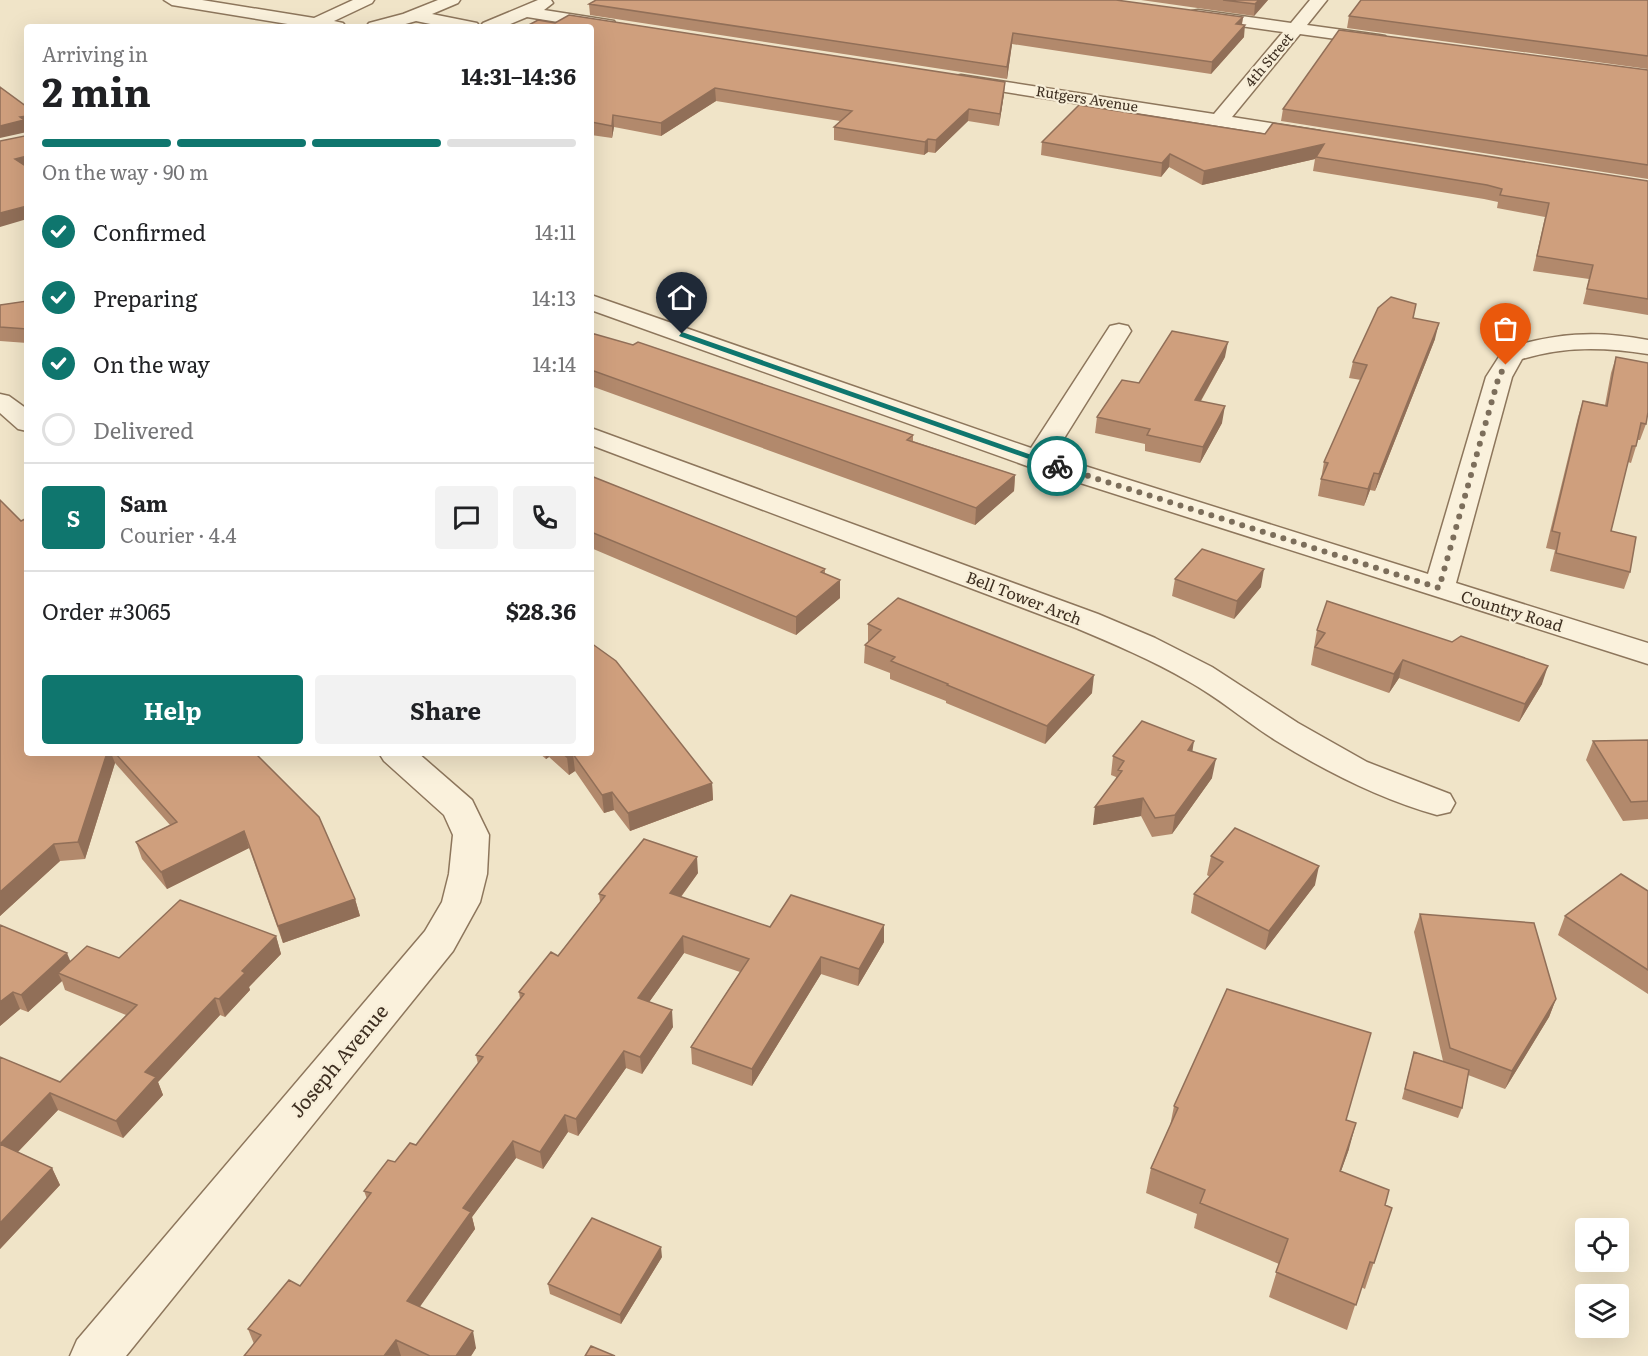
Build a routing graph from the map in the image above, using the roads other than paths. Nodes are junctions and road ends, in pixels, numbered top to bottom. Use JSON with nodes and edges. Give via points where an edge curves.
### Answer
{"nodes":[{"id":1,"x":172,"y":0,"type":"edge"},
{"id":2,"x":366,"y":0,"type":"edge"},
{"id":3,"x":469,"y":0,"type":"edge"},
{"id":4,"x":553,"y":0,"type":"edge"},
{"id":5,"x":1319,"y":0,"type":"edge"},
{"id":6,"x":448,"y":2,"type":"edge"},
{"id":7,"x":287,"y":4,"type":"dead end"},
{"id":8,"x":527,"y":12,"type":"junction"},
{"id":9,"x":1180,"y":13,"type":"edge"},
{"id":10,"x":262,"y":15,"type":"junction"},
{"id":11,"x":415,"y":16,"type":"junction"},
{"id":12,"x":315,"y":24,"type":"joint"},
{"id":13,"x":386,"y":24,"type":"edge"},
{"id":14,"x":456,"y":24,"type":"edge"},
{"id":15,"x":497,"y":24,"type":"edge"},
{"id":16,"x":620,"y":27,"type":"edge"},
{"id":17,"x":1296,"y":29,"type":"junction"},
{"id":18,"x":1402,"y":43,"type":"edge"},
{"id":19,"x":937,"y":76,"type":"edge"},
{"id":20,"x":1219,"y":120,"type":"junction"},
{"id":21,"x":1335,"y":138,"type":"edge"},
{"id":22,"x":594,"y":303,"type":"edge"},
{"id":23,"x":1119,"y":331,"type":"dead end"},
{"id":24,"x":1648,"y":347,"type":"edge"},
{"id":25,"x":0,"y":402,"type":"edge"},
{"id":26,"x":24,"y":420,"type":"edge"},
{"id":27,"x":594,"y":437,"type":"edge"},
{"id":28,"x":1038,"y":460,"type":"junction"},
{"id":29,"x":1439,"y":588,"type":"junction"},
{"id":30,"x":1648,"y":654,"type":"edge"},
{"id":31,"x":399,"y":756,"type":"edge"},
{"id":32,"x":1437,"y":803,"type":"dead end"},
{"id":33,"x":95,"y":1356,"type":"edge"}],
"edges":[{"from":1,"to":10,"type":"street"},
{"from":2,"to":12,"type":"street"},
{"from":3,"to":6,"type":"street"},
{"from":4,"to":8,"type":"street"},
{"from":5,"to":17,"type":"street","name":"4th Street"},
{"from":6,"to":11,"type":"street"},
{"from":7,"to":10,"type":"street"},
{"from":8,"to":15,"type":"street"},
{"from":8,"to":16,"type":"street"},
{"from":9,"to":17,"type":"street"},
{"from":10,"to":12,"type":"street"},
{"from":11,"to":13,"type":"street"},
{"from":11,"to":14,"type":"street"},
{"from":17,"to":18,"type":"street"},
{"from":17,"to":20,"type":"street","name":"4th Street"},
{"from":19,"to":20,"type":"street","name":"Rutgers Avenue"},
{"from":20,"to":21,"type":"street","name":"Rutgers Avenue"},
{"from":22,"to":28,"type":"street","name":"Country Road"},
{"from":23,"to":28,"type":"street"},
{"from":24,"to":29,"type":"street","via":[[1580,339],[1546,343],[1513,354],[1499,376]]},
{"from":25,"to":26,"type":"street"},
{"from":27,"to":32,"type":"street","name":"Bell Tower Arch","via":[[1144,645],[1244,700],[1286,731],[1355,770]]},
{"from":28,"to":29,"type":"street","name":"Country Road"},
{"from":29,"to":30,"type":"street","name":"Country Road"},
{"from":31,"to":33,"type":"street","name":"Joseph Avenue","via":[[459,809],[471,835],[461,902],[439,941]]}]}
